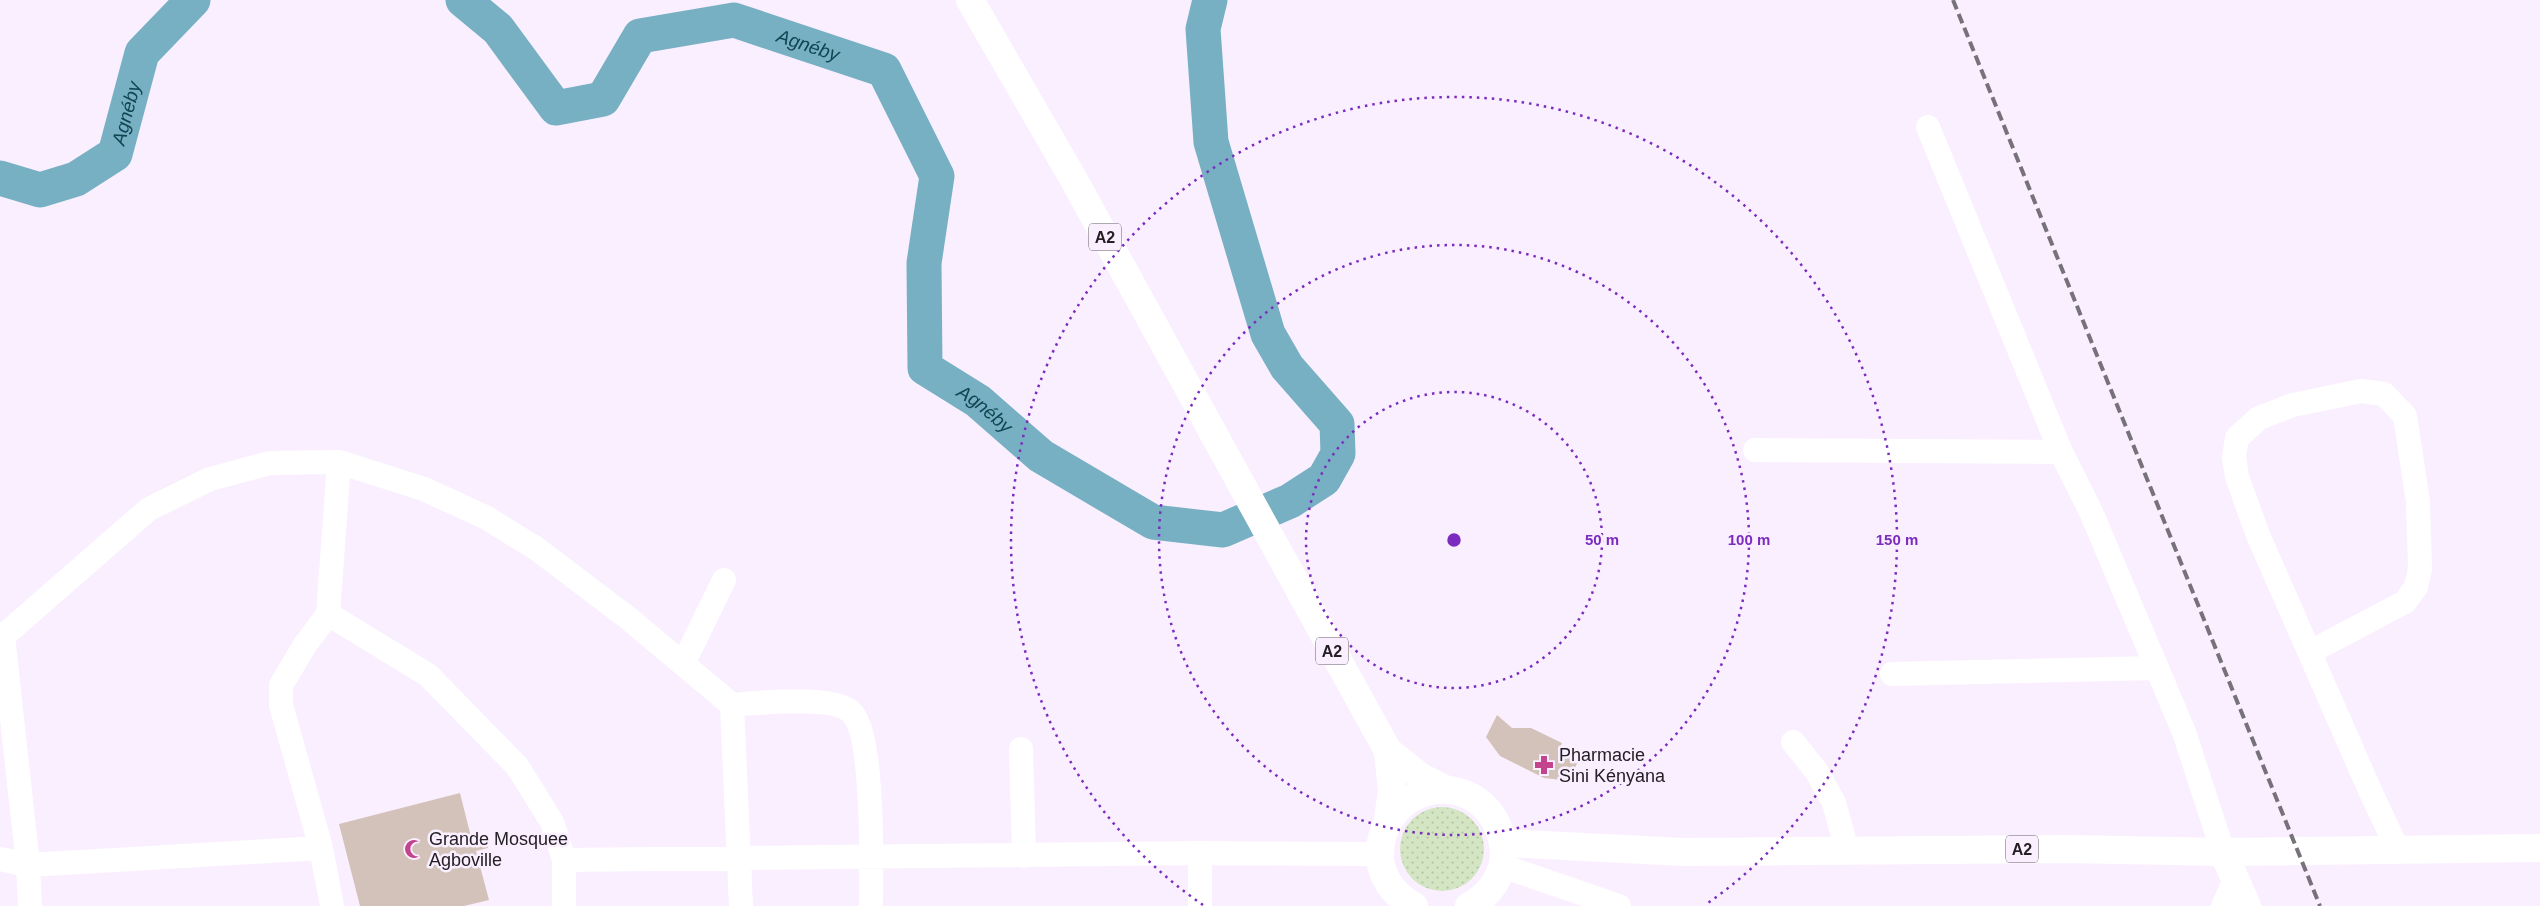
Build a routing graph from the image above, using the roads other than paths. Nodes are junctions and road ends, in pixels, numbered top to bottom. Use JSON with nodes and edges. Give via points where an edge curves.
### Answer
{"nodes":[{"id":1,"x":970,"y":0,"type":"edge"},
{"id":2,"x":1928,"y":127,"type":"dead end"},
{"id":3,"x":1755,"y":450,"type":"dead end"},
{"id":4,"x":2061,"y":452,"type":"junction"},
{"id":5,"x":339,"y":462,"type":"junction"},
{"id":6,"x":724,"y":580,"type":"dead end"},
{"id":7,"x":328,"y":614,"type":"junction"},
{"id":8,"x":1,"y":636,"type":"edge"},
{"id":9,"x":2310,"y":652,"type":"junction"},
{"id":10,"x":683,"y":664,"type":"junction"},
{"id":11,"x":2157,"y":668,"type":"junction"},
{"id":12,"x":1892,"y":674,"type":"dead end"},
{"id":13,"x":732,"y":705,"type":"junction"},
{"id":14,"x":1793,"y":742,"type":"dead end"},
{"id":15,"x":1021,"y":749,"type":"dead end"},
{"id":16,"x":1388,"y":751,"type":"junction"},
{"id":17,"x":1445,"y":789,"type":"junction"},
{"id":18,"x":1388,"y":820,"type":"junction"},
{"id":19,"x":321,"y":848,"type":"junction"},
{"id":20,"x":2397,"y":848,"type":"junction"},
{"id":21,"x":2540,"y":848,"type":"edge"},
{"id":22,"x":1847,"y":850,"type":"junction"},
{"id":23,"x":2224,"y":852,"type":"junction"},
{"id":24,"x":1200,"y":853,"type":"junction"},
{"id":25,"x":1379,"y":854,"type":"junction"},
{"id":26,"x":1503,"y":854,"type":"junction"},
{"id":27,"x":1024,"y":856,"type":"junction"},
{"id":28,"x":871,"y":857,"type":"junction"},
{"id":29,"x":739,"y":858,"type":"junction"},
{"id":30,"x":0,"y":859,"type":"edge"},
{"id":31,"x":564,"y":860,"type":"junction"},
{"id":32,"x":28,"y":865,"type":"junction"},
{"id":33,"x":2236,"y":880,"type":"junction"},
{"id":34,"x":1475,"y":905,"type":"edge"},
{"id":35,"x":30,"y":906,"type":"edge"},
{"id":36,"x":332,"y":906,"type":"edge"},
{"id":37,"x":564,"y":906,"type":"edge"},
{"id":38,"x":741,"y":906,"type":"edge"},
{"id":39,"x":871,"y":906,"type":"edge"},
{"id":40,"x":1200,"y":906,"type":"edge"},
{"id":41,"x":1414,"y":906,"type":"edge"},
{"id":42,"x":1619,"y":906,"type":"edge"},
{"id":43,"x":2223,"y":906,"type":"edge"},
{"id":44,"x":2247,"y":906,"type":"edge"}],
"edges":[{"from":1,"to":16,"type":"main road","number":"A2","via":[[1074,180]]},
{"from":2,"to":4,"type":"street"},
{"from":3,"to":4,"type":"street"},
{"from":4,"to":11,"type":"street","via":[[2091,512]]},
{"from":5,"to":7,"type":"street"},
{"from":5,"to":8,"type":"street","via":[[270,463],[210,479],[149,509]]},
{"from":5,"to":10,"type":"street","via":[[424,489],[487,518],[537,549]]},
{"from":6,"to":10,"type":"street"},
{"from":7,"to":19,"type":"street","via":[[281,685],[281,705]]},
{"from":7,"to":31,"type":"street","via":[[428,675],[517,766],[552,822]]},
{"from":8,"to":32,"type":"street"},
{"from":9,"to":9,"type":"street","via":[[2258,535],[2237,476],[2236,438],[2259,418],[2293,405],[2362,390],[2384,394],[2405,416],[2418,502],[2420,569],[2416,587],[2405,602]]},
{"from":9,"to":20,"type":"street"},
{"from":10,"to":13,"type":"street"},
{"from":11,"to":12,"type":"street"},
{"from":11,"to":23,"type":"street","via":[[2184,732]]},
{"from":13,"to":28,"type":"street","via":[[795,701],[834,704],[850,710],[860,726],[867,756]]},
{"from":13,"to":29,"type":"street"},
{"from":14,"to":22,"type":"street","via":[[1817,772],[1834,803]]},
{"from":15,"to":27,"type":"street"},
{"from":16,"to":17,"type":"main road","number":"A2","via":[[1421,778]]},
{"from":16,"to":18,"type":"main road","number":"A2","via":[[1392,791]]},
{"from":17,"to":18,"type":"main road","via":[[1428,790],[1412,797]]},
{"from":17,"to":26,"type":"main road","via":[[1466,794],[1484,805],[1497,822]]},
{"from":18,"to":25,"type":"main road","via":[[1381,836]]},
{"from":19,"to":32,"type":"street"},
{"from":19,"to":36,"type":"street"},
{"from":20,"to":21,"type":"main road","number":"A2"},
{"from":20,"to":23,"type":"main road","number":"A2"},
{"from":22,"to":23,"type":"main road","number":"A2"},
{"from":22,"to":26,"type":"main road","number":"A2"},
{"from":23,"to":33,"type":"main road"},
{"from":24,"to":25,"type":"street"},
{"from":24,"to":27,"type":"street"},
{"from":24,"to":40,"type":"street"},
{"from":25,"to":41,"type":"main road","via":[[1383,872],[1392,889]]},
{"from":26,"to":34,"type":"main road","via":[[1497,880]]},
{"from":26,"to":42,"type":"street"},
{"from":27,"to":28,"type":"street"},
{"from":28,"to":29,"type":"street"},
{"from":28,"to":39,"type":"street"},
{"from":29,"to":31,"type":"street"},
{"from":29,"to":38,"type":"street"},
{"from":30,"to":32,"type":"street"},
{"from":31,"to":37,"type":"street"},
{"from":32,"to":35,"type":"street"},
{"from":33,"to":43,"type":"street"},
{"from":33,"to":44,"type":"main road"}]}
